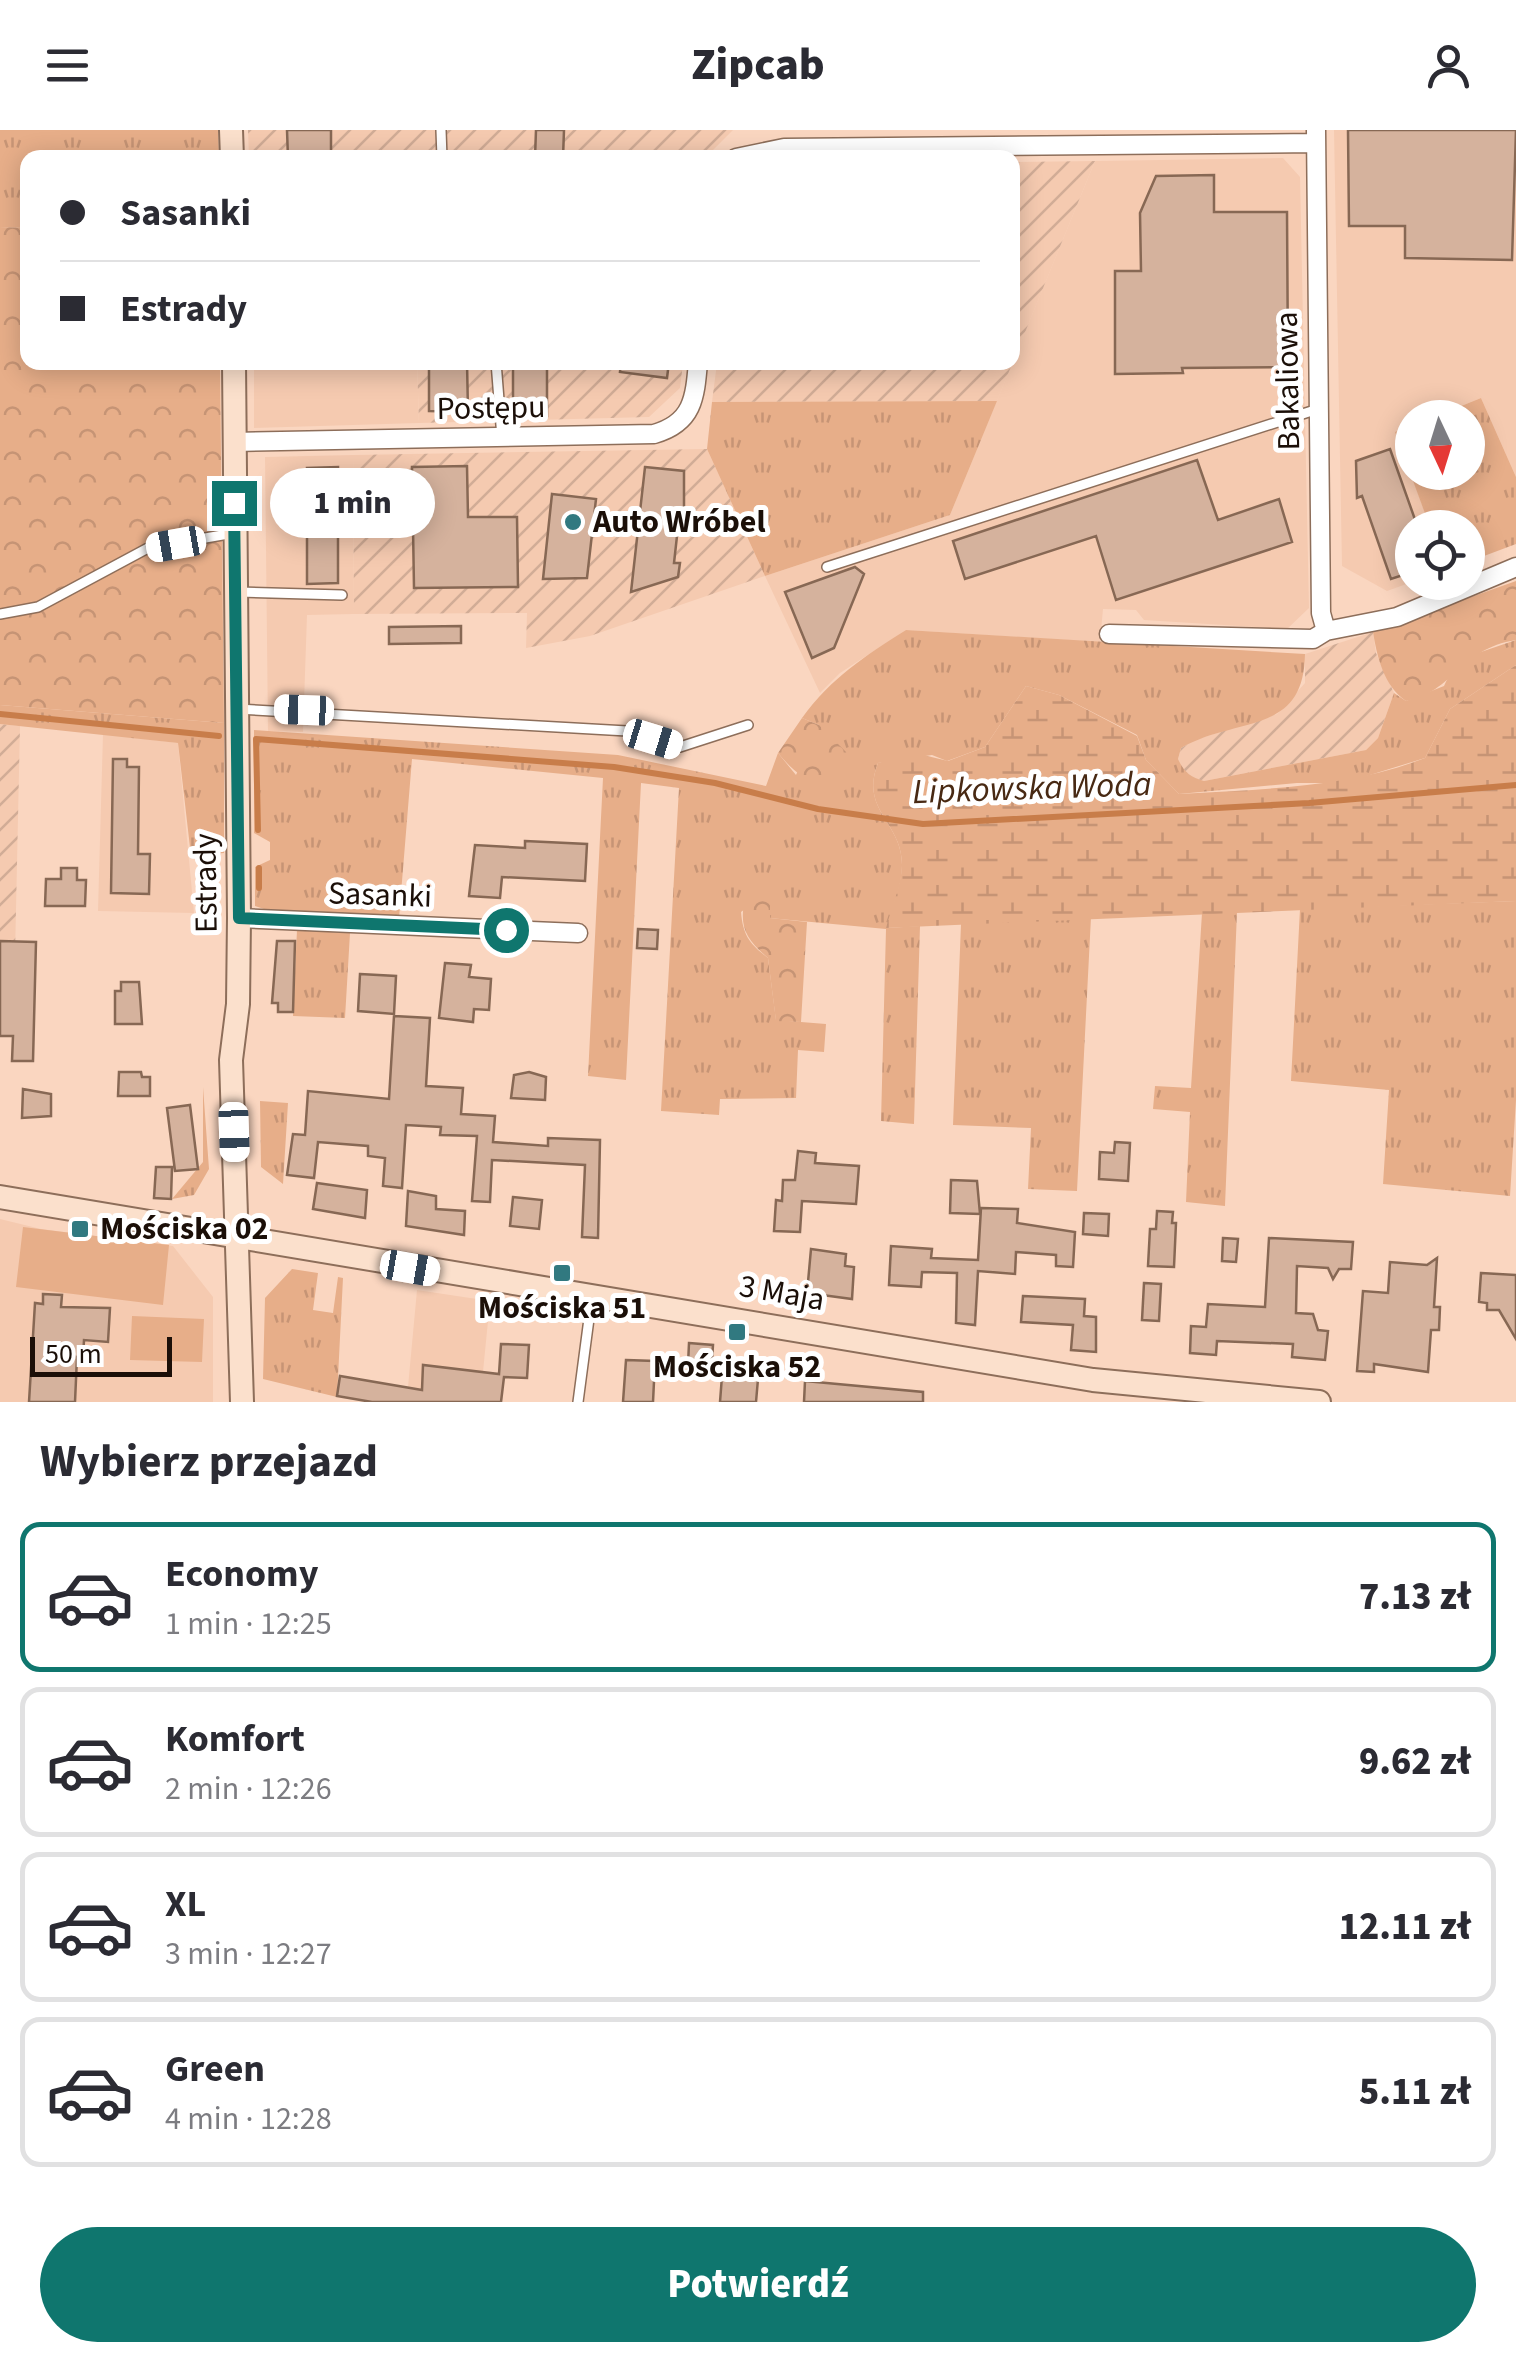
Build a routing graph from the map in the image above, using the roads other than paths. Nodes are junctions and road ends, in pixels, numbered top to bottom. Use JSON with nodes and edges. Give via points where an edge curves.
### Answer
{"nodes":[{"id":1,"x":1316,"y":137,"type":"edge"},
{"id":2,"x":774,"y":150,"type":"edge"},
{"id":3,"x":234,"y":370,"type":"edge"},
{"id":4,"x":497,"y":370,"type":"edge"},
{"id":5,"x":697,"y":370,"type":"edge"},
{"id":6,"x":1318,"y":409,"type":"junction"},
{"id":7,"x":502,"y":438,"type":"junction"},
{"id":8,"x":234,"y":442,"type":"junction"},
{"id":9,"x":234,"y":534,"type":"junction"},
{"id":10,"x":827,"y":567,"type":"dead end"},
{"id":11,"x":1516,"y":567,"type":"edge"},
{"id":12,"x":235,"y":592,"type":"junction"},
{"id":13,"x":342,"y":595,"type":"dead end"},
{"id":14,"x":0,"y":614,"type":"edge"},
{"id":15,"x":1326,"y":631,"type":"junction"},
{"id":16,"x":1109,"y":634,"type":"dead end"},
{"id":17,"x":236,"y":708,"type":"junction"},
{"id":18,"x":748,"y":725,"type":"dead end"},
{"id":19,"x":239,"y":918,"type":"junction"},
{"id":20,"x":578,"y":933,"type":"dead end"},
{"id":21,"x":0,"y":1197,"type":"edge"},
{"id":22,"x":236,"y":1234,"type":"junction"},
{"id":23,"x":592,"y":1294,"type":"junction"},
{"id":24,"x":1155,"y":1395,"type":"edge"},
{"id":25,"x":242,"y":1402,"type":"edge"},
{"id":26,"x":578,"y":1402,"type":"edge"},
{"id":27,"x":1319,"y":1402,"type":"edge"}],
"edges":[{"from":1,"to":2,"type":"street"},
{"from":1,"to":6,"type":"street","name":"Bakaliowa"},
{"from":3,"to":8,"type":"main road","name":"Estrady"},
{"from":4,"to":7,"type":"lane"},
{"from":5,"to":7,"type":"street","name":"Postępu","via":[[694,403],[671,430]]},
{"from":6,"to":10,"type":"lane"},
{"from":6,"to":15,"type":"street","name":"Bakaliowa"},
{"from":7,"to":8,"type":"street","name":"Postępu"},
{"from":8,"to":9,"type":"main road","name":"Estrady"},
{"from":9,"to":12,"type":"main road","name":"Estrady"},
{"from":9,"to":14,"type":"lane","via":[[148,548],[38,607]]},
{"from":11,"to":15,"type":"street","via":[[1397,617]]},
{"from":12,"to":13,"type":"lane"},
{"from":12,"to":17,"type":"main road","name":"Estrady"},
{"from":15,"to":16,"type":"street","via":[[1313,639]]},
{"from":17,"to":18,"type":"lane","via":[[627,731],[680,747]]},
{"from":17,"to":19,"type":"main road","name":"Estrady"},
{"from":19,"to":20,"type":"street","name":"Sasanki"},
{"from":19,"to":22,"type":"main road","name":"Estrady","via":[[231,1052]]},
{"from":21,"to":22,"type":"main road","name":"3 Maja"},
{"from":22,"to":23,"type":"main road","name":"3 Maja","via":[[448,1275]]},
{"from":22,"to":25,"type":"main road","name":"Estrady"},
{"from":23,"to":24,"type":"main road","name":"3 Maja"},
{"from":23,"to":26,"type":"lane"},
{"from":24,"to":27,"type":"main road","name":"3 Maja"}]}
